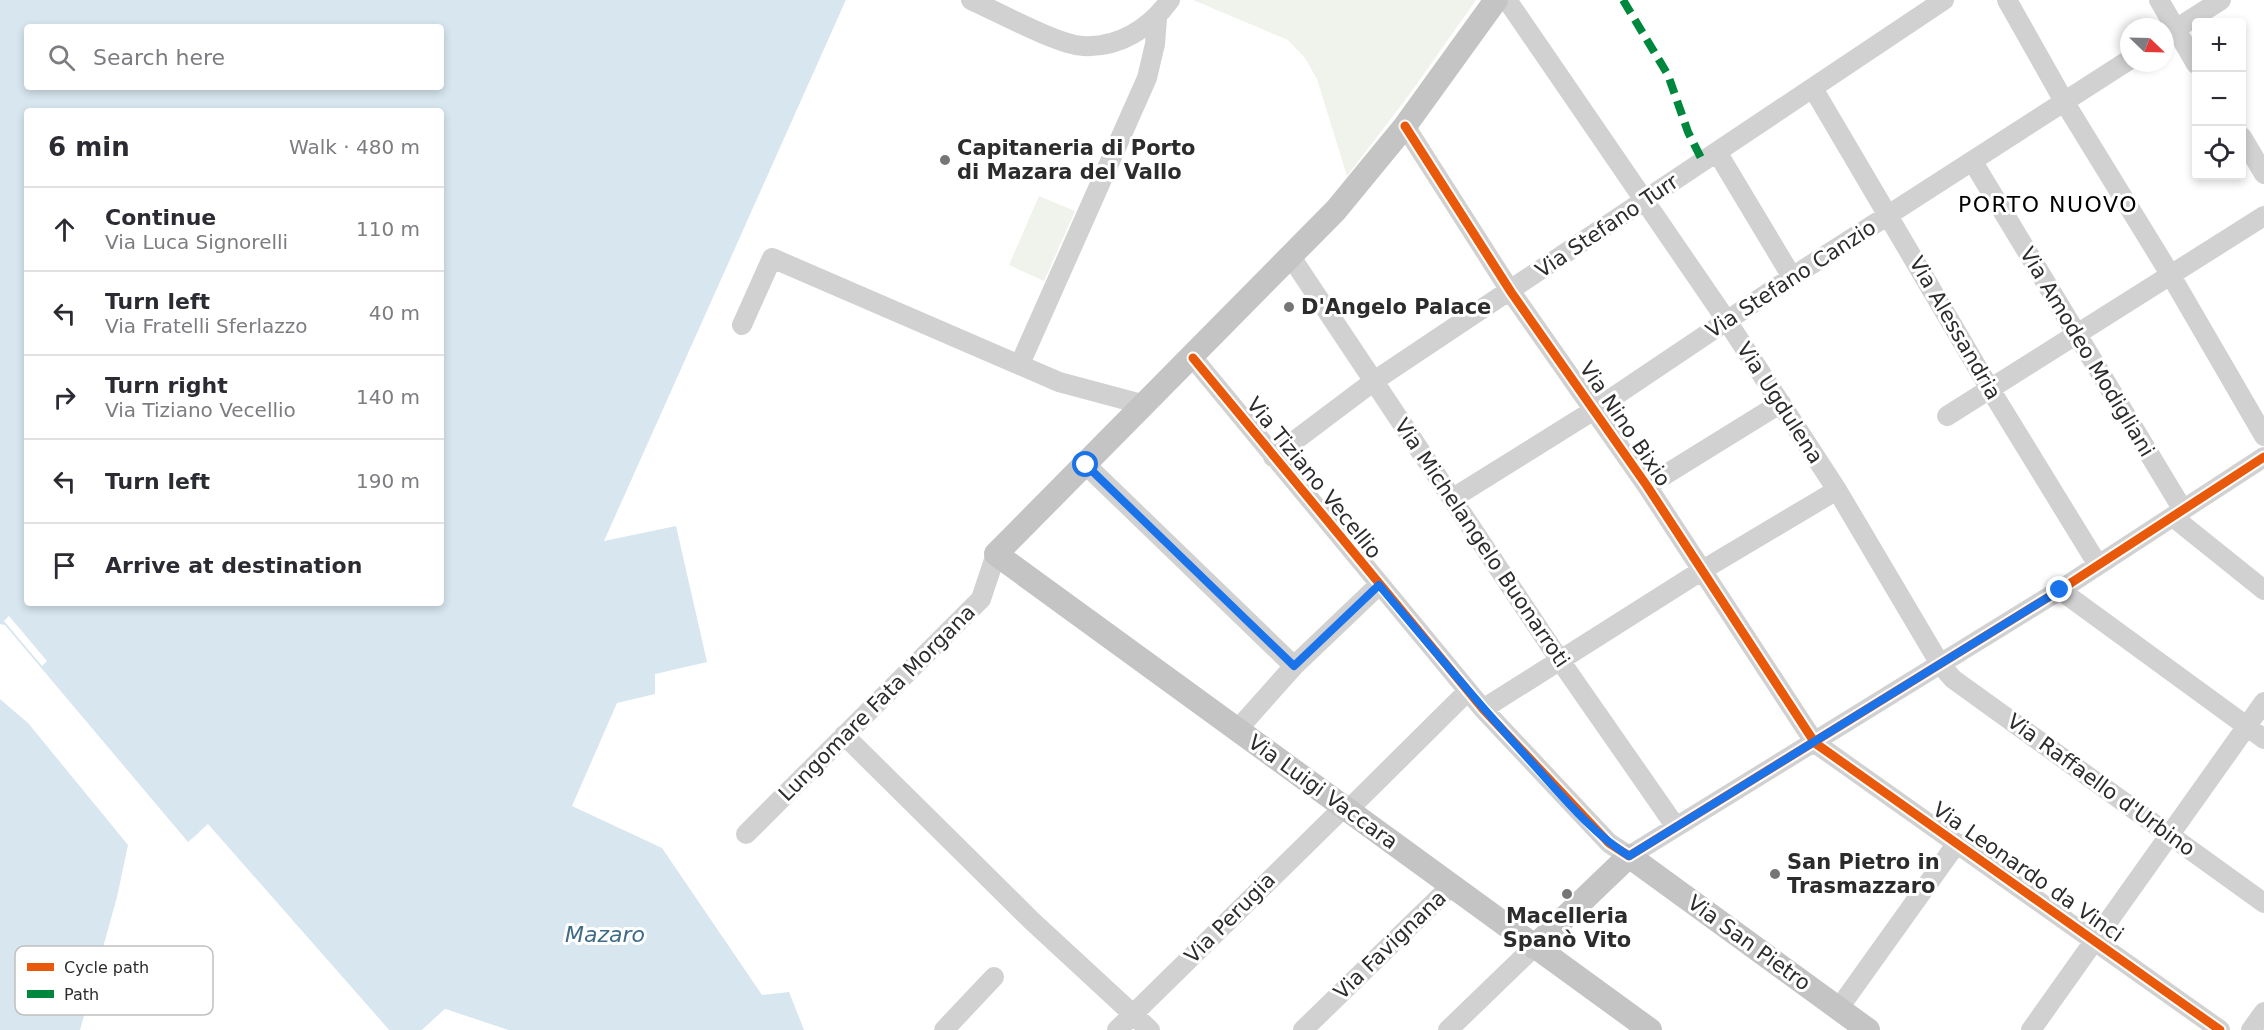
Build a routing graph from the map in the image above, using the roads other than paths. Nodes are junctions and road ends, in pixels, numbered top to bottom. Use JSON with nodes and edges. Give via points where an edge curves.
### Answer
{"nodes":[{"id":1,"x":971,"y":0,"type":"edge"},
{"id":2,"x":1170,"y":0,"type":"edge"},
{"id":3,"x":1496,"y":0,"type":"edge"},
{"id":4,"x":1507,"y":0,"type":"edge"},
{"id":5,"x":1944,"y":0,"type":"edge"},
{"id":6,"x":2007,"y":0,"type":"edge"},
{"id":7,"x":2159,"y":0,"type":"edge"},
{"id":8,"x":2221,"y":0,"type":"edge"},
{"id":9,"x":2165,"y":18,"type":"edge"},
{"id":10,"x":1156,"y":19,"type":"junction"},
{"id":11,"x":2174,"y":29,"type":"edge"},
{"id":12,"x":2174,"y":37,"type":"edge"},
{"id":13,"x":2192,"y":59,"type":"edge"},
{"id":14,"x":2120,"y":66,"type":"edge"},
{"id":15,"x":1814,"y":90,"type":"junction"},
{"id":16,"x":2065,"y":104,"type":"junction"},
{"id":17,"x":1405,"y":126,"type":"junction"},
{"id":18,"x":2246,"y":145,"type":"edge"},
{"id":19,"x":1717,"y":152,"type":"junction"},
{"id":20,"x":1973,"y":162,"type":"junction"},
{"id":21,"x":2264,"y":174,"type":"edge"},
{"id":22,"x":1644,"y":200,"type":"junction"},
{"id":23,"x":1889,"y":214,"type":"junction"},
{"id":24,"x":2264,"y":216,"type":"edge"},
{"id":25,"x":1291,"y":256,"type":"junction"},
{"id":26,"x":2170,"y":274,"type":"junction"},
{"id":27,"x":1792,"y":278,"type":"junction"},
{"id":28,"x":1511,"y":292,"type":"junction"},
{"id":29,"x":1727,"y":321,"type":"junction"},
{"id":30,"x":742,"y":325,"type":"dead end"},
{"id":31,"x":2078,"y":336,"type":"junction"},
{"id":32,"x":1193,"y":358,"type":"junction"},
{"id":33,"x":1020,"y":364,"type":"junction"},
{"id":34,"x":1374,"y":381,"type":"junction"},
{"id":35,"x":1990,"y":389,"type":"junction"},
{"id":36,"x":1780,"y":403,"type":"junction"},
{"id":37,"x":1145,"y":405,"type":"junction"},
{"id":38,"x":1594,"y":410,"type":"junction"},
{"id":39,"x":1947,"y":416,"type":"dead end"},
{"id":40,"x":2264,"y":436,"type":"edge"},
{"id":41,"x":1273,"y":457,"type":"junction"},
{"id":42,"x":2262,"y":461,"type":"edge"},
{"id":43,"x":1086,"y":465,"type":"junction"},
{"id":44,"x":1647,"y":486,"type":"junction"},
{"id":45,"x":1837,"y":490,"type":"junction"},
{"id":46,"x":1453,"y":498,"type":"junction"},
{"id":47,"x":2178,"y":514,"type":"junction"},
{"id":48,"x":996,"y":554,"type":"junction"},
{"id":49,"x":2098,"y":566,"type":"junction"},
{"id":50,"x":1701,"y":571,"type":"junction"},
{"id":51,"x":1379,"y":585,"type":"junction"},
{"id":52,"x":2060,"y":590,"type":"junction"},
{"id":53,"x":2264,"y":590,"type":"edge"},
{"id":54,"x":1559,"y":659,"type":"junction"},
{"id":55,"x":1941,"y":664,"type":"junction"},
{"id":56,"x":1294,"y":666,"type":"junction"},
{"id":57,"x":1468,"y":692,"type":"junction"},
{"id":58,"x":2264,"y":702,"type":"edge"},
{"id":59,"x":1483,"y":709,"type":"junction"},
{"id":60,"x":2247,"y":726,"type":"junction"},
{"id":61,"x":1238,"y":729,"type":"junction"},
{"id":62,"x":844,"y":735,"type":"junction"},
{"id":63,"x":2264,"y":739,"type":"edge"},
{"id":64,"x":1815,"y":743,"type":"junction"},
{"id":65,"x":1346,"y":808,"type":"junction"},
{"id":66,"x":1676,"y":827,"type":"junction"},
{"id":67,"x":746,"y":834,"type":"dead end"},
{"id":68,"x":2169,"y":834,"type":"junction"},
{"id":69,"x":1957,"y":843,"type":"junction"},
{"id":70,"x":1629,"y":856,"type":"junction"},
{"id":71,"x":1451,"y":886,"type":"junction"},
{"id":72,"x":2264,"y":903,"type":"edge"},
{"id":73,"x":2096,"y":942,"type":"junction"},
{"id":74,"x":1534,"y":947,"type":"junction"},
{"id":75,"x":994,"y":977,"type":"dead end"},
{"id":76,"x":1839,"y":1008,"type":"junction"},
{"id":77,"x":2264,"y":1012,"type":"edge"},
{"id":78,"x":1134,"y":1013,"type":"junction"},
{"id":79,"x":944,"y":1030,"type":"edge"},
{"id":80,"x":1117,"y":1030,"type":"edge"},
{"id":81,"x":1150,"y":1030,"type":"edge"},
{"id":82,"x":1303,"y":1030,"type":"edge"},
{"id":83,"x":1448,"y":1030,"type":"edge"},
{"id":84,"x":1650,"y":1030,"type":"edge"},
{"id":85,"x":1868,"y":1030,"type":"edge"},
{"id":86,"x":2031,"y":1030,"type":"edge"},
{"id":87,"x":2220,"y":1030,"type":"edge"},
{"id":88,"x":2251,"y":1030,"type":"edge"}],
"edges":[{"from":1,"to":10,"type":"street","via":[[1050,36],[1082,46],[1113,42]]},
{"from":2,"to":10,"type":"street"},
{"from":3,"to":17,"type":"main road","name":"Lungomare Fata Morgana"},
{"from":4,"to":22,"type":"street","name":"Via Ugdulena"},
{"from":5,"to":15,"type":"street","name":"Via Stefano Turr"},
{"from":6,"to":16,"type":"street"},
{"from":7,"to":9,"type":"street"},
{"from":8,"to":11,"type":"street"},
{"from":10,"to":33,"type":"street","via":[[1147,78]]},
{"from":12,"to":13,"type":"street"},
{"from":14,"to":16,"type":"street","name":"Via Stefano Canzio"},
{"from":15,"to":19,"type":"street","name":"Via Stefano Turr"},
{"from":15,"to":23,"type":"street","name":"Via Alessandria"},
{"from":16,"to":20,"type":"street","name":"Via Stefano Canzio"},
{"from":16,"to":26,"type":"street"},
{"from":17,"to":25,"type":"main road","name":"Lungomare Fata Morgana","via":[[1336,210]]},
{"from":17,"to":28,"type":"street","name":"Via Nino Bixio"},
{"from":18,"to":21,"type":"street"},
{"from":19,"to":22,"type":"street","name":"Via Stefano Turr"},
{"from":19,"to":27,"type":"street"},
{"from":20,"to":23,"type":"street","name":"Via Stefano Canzio"},
{"from":20,"to":31,"type":"street","name":"Via Amodeo Modigliani"},
{"from":22,"to":28,"type":"street","name":"Via Stefano Turr"},
{"from":22,"to":29,"type":"street","name":"Via Ugdulena"},
{"from":23,"to":27,"type":"street","name":"Via Stefano Canzio"},
{"from":23,"to":35,"type":"street","name":"Via Alessandria"},
{"from":24,"to":26,"type":"street"},
{"from":25,"to":32,"type":"main road","name":"Lungomare Fata Morgana"},
{"from":25,"to":34,"type":"street","name":"Via Michelangelo Buonarroti"},
{"from":26,"to":31,"type":"street"},
{"from":26,"to":40,"type":"street"},
{"from":27,"to":29,"type":"street","name":"Via Stefano Canzio"},
{"from":28,"to":34,"type":"street","name":"Via Stefano Turr"},
{"from":28,"to":38,"type":"street","name":"Via Nino Bixio"},
{"from":29,"to":36,"type":"street","name":"Via Ugdulena"},
{"from":29,"to":38,"type":"street","name":"Via Stefano Canzio"},
{"from":30,"to":33,"type":"street","via":[[772,258]]},
{"from":31,"to":35,"type":"street"},
{"from":31,"to":47,"type":"street","name":"Via Amodeo Modigliani"},
{"from":32,"to":37,"type":"main road","name":"Lungomare Fata Morgana"},
{"from":32,"to":41,"type":"street","name":"Via Tiziano Vecellio"},
{"from":33,"to":37,"type":"street","via":[[1059,381]]},
{"from":34,"to":41,"type":"street","name":"Via Stefano Turr"},
{"from":34,"to":46,"type":"street","name":"Via Michelangelo Buonarroti"},
{"from":35,"to":39,"type":"street"},
{"from":35,"to":49,"type":"street","name":"Via Alessandria"},
{"from":36,"to":44,"type":"street"},
{"from":36,"to":45,"type":"street","name":"Via Ugdulena"},
{"from":37,"to":43,"type":"main road","name":"Lungomare Fata Morgana"},
{"from":38,"to":44,"type":"street","name":"Via Nino Bixio"},
{"from":38,"to":46,"type":"street","name":"Via Stefano Canzio"},
{"from":41,"to":51,"type":"street","name":"Via Tiziano Vecellio"},
{"from":42,"to":47,"type":"street"},
{"from":43,"to":48,"type":"main road","name":"Lungomare Fata Morgana"},
{"from":43,"to":56,"type":"street"},
{"from":44,"to":50,"type":"street","name":"Via Nino Bixio"},
{"from":45,"to":50,"type":"street"},
{"from":45,"to":55,"type":"street","name":"Via Ugdulena"},
{"from":46,"to":54,"type":"street","name":"Via Michelangelo Buonarroti"},
{"from":47,"to":49,"type":"street"},
{"from":47,"to":53,"type":"street"},
{"from":48,"to":61,"type":"main road","name":"Via Luigi Vaccara"},
{"from":48,"to":62,"type":"street","name":"Lungomare Fata Morgana","via":[[981,599]]},
{"from":49,"to":52,"type":"street"},
{"from":50,"to":54,"type":"street"},
{"from":50,"to":64,"type":"street","name":"Via Nino Bixio"},
{"from":51,"to":56,"type":"street"},
{"from":51,"to":57,"type":"street","name":"Via Tiziano Vecellio"},
{"from":52,"to":55,"type":"street"},
{"from":52,"to":60,"type":"street"},
{"from":54,"to":59,"type":"street"},
{"from":54,"to":66,"type":"street","name":"Via Michelangelo Buonarroti"},
{"from":55,"to":64,"type":"street"},
{"from":55,"to":68,"type":"street","name":"Via Raffaello d'Urbino","via":[[1953,679]]},
{"from":56,"to":61,"type":"street"},
{"from":57,"to":59,"type":"street","name":"Via Tiziano Vecellio"},
{"from":57,"to":65,"type":"street","name":"Via Perugia"},
{"from":58,"to":60,"type":"street"},
{"from":59,"to":70,"type":"street","name":"Via Tiziano Vecellio","via":[[1609,843]]},
{"from":60,"to":63,"type":"street"},
{"from":60,"to":68,"type":"street"},
{"from":61,"to":65,"type":"main road","name":"Via Luigi Vaccara"},
{"from":62,"to":67,"type":"street","name":"Lungomare Fata Morgana"},
{"from":62,"to":78,"type":"street","via":[[1032,921]]},
{"from":64,"to":66,"type":"street"},
{"from":64,"to":69,"type":"street","name":"Via Leonardo da Vinci"},
{"from":65,"to":71,"type":"main road","name":"Via Luigi Vaccara"},
{"from":65,"to":78,"type":"street","name":"Via Perugia"},
{"from":66,"to":70,"type":"street"},
{"from":68,"to":72,"type":"street","name":"Via Raffaello d'Urbino"},
{"from":68,"to":73,"type":"street"},
{"from":69,"to":73,"type":"street","name":"Via Leonardo da Vinci"},
{"from":69,"to":76,"type":"street"},
{"from":70,"to":74,"type":"main road"},
{"from":70,"to":76,"type":"main road","name":"Via San Pietro"},
{"from":71,"to":74,"type":"main road","name":"Via Luigi Vaccara"},
{"from":71,"to":82,"type":"street","name":"Via Favignana"},
{"from":73,"to":86,"type":"street"},
{"from":73,"to":87,"type":"street","name":"Via Leonardo da Vinci"},
{"from":74,"to":83,"type":"street"},
{"from":74,"to":84,"type":"main road","name":"Via Luigi Vaccara"},
{"from":75,"to":79,"type":"street"},
{"from":76,"to":85,"type":"main road","name":"Via San Pietro"},
{"from":77,"to":88,"type":"street"},
{"from":78,"to":80,"type":"street","name":"Via Perugia"},
{"from":78,"to":81,"type":"street"}]}
